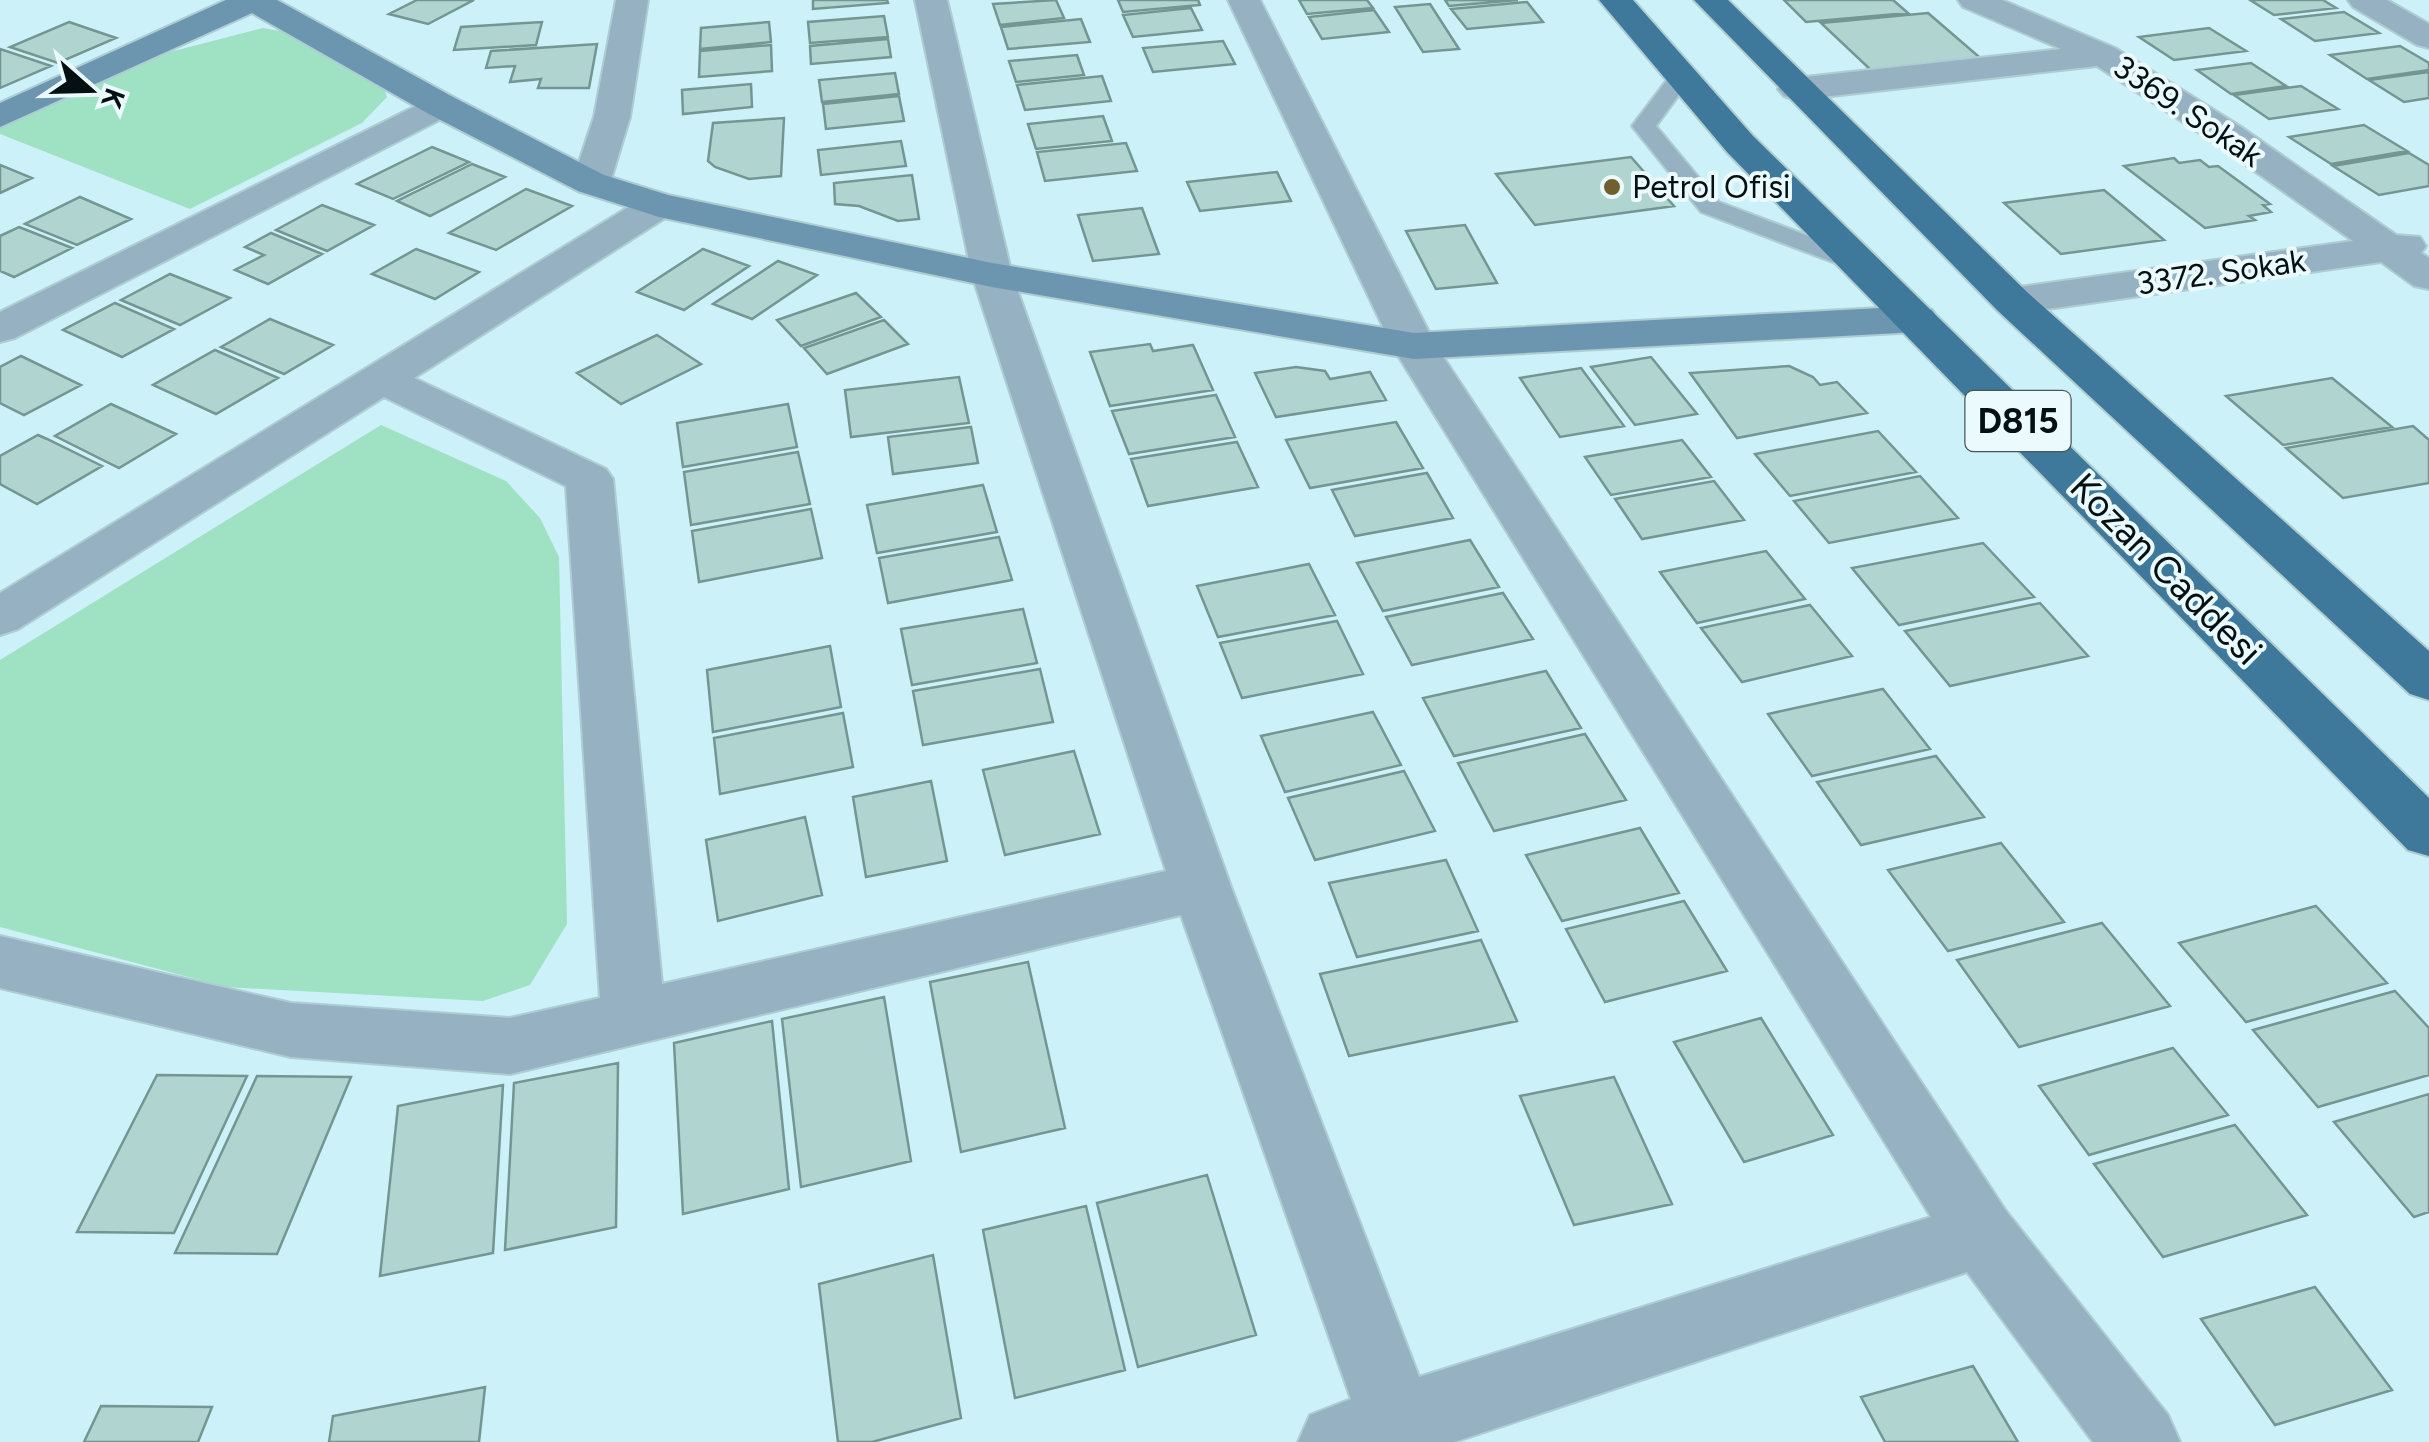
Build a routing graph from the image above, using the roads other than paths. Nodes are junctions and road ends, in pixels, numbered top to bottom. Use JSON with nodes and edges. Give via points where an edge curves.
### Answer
{"nodes":[{"id":1,"x":254,"y":0,"type":"edge"},
{"id":2,"x":632,"y":0,"type":"edge"},
{"id":3,"x":931,"y":0,"type":"edge"},
{"id":4,"x":1244,"y":0,"type":"edge"},
{"id":5,"x":1615,"y":0,"type":"edge"},
{"id":6,"x":1710,"y":0,"type":"edge"},
{"id":7,"x":1977,"y":0,"type":"edge"},
{"id":8,"x":2364,"y":0,"type":"edge"},
{"id":9,"x":2429,"y":38,"type":"edge"},
{"id":10,"x":2104,"y":55,"type":"junction"},
{"id":11,"x":1681,"y":77,"type":"junction"},
{"id":12,"x":1796,"y":89,"type":"junction"},
{"id":13,"x":440,"y":105,"type":"junction"},
{"id":14,"x":0,"y":116,"type":"edge"},
{"id":15,"x":591,"y":183,"type":"junction"},
{"id":16,"x":659,"y":205,"type":"junction"},
{"id":17,"x":2429,"y":242,"type":"edge"},
{"id":18,"x":2388,"y":248,"type":"junction"},
{"id":19,"x":1860,"y":264,"type":"junction"},
{"id":20,"x":992,"y":275,"type":"junction"},
{"id":21,"x":2429,"y":277,"type":"edge"},
{"id":22,"x":2012,"y":300,"type":"junction"},
{"id":23,"x":1916,"y":319,"type":"junction"},
{"id":24,"x":0,"y":329,"type":"edge"},
{"id":25,"x":1414,"y":346,"type":"junction"},
{"id":26,"x":380,"y":378,"type":"junction"},
{"id":27,"x":0,"y":617,"type":"edge"},
{"id":28,"x":2429,"y":681,"type":"edge"},
{"id":29,"x":2429,"y":834,"type":"edge"},
{"id":30,"x":1201,"y":887,"type":"junction"},
{"id":31,"x":0,"y":962,"type":"edge"},
{"id":32,"x":634,"y":1018,"type":"junction"},
{"id":33,"x":1982,"y":1234,"type":"junction"},
{"id":34,"x":1368,"y":1432,"type":"edge"},
{"id":35,"x":2142,"y":1442,"type":"edge"}],
"edges":[{"from":1,"to":13,"type":"main road"},
{"from":1,"to":14,"type":"main road"},
{"from":2,"to":15,"type":"street","via":[[612,117]]},
{"from":3,"to":20,"type":"street"},
{"from":4,"to":25,"type":"street"},
{"from":5,"to":11,"type":"highway","name":"Kozan Caddesi","number":"D815"},
{"from":6,"to":12,"type":"highway","number":"D815"},
{"from":7,"to":10,"type":"street","name":"3369. Sokak"},
{"from":8,"to":9,"type":"street"},
{"from":10,"to":12,"type":"street"},
{"from":10,"to":18,"type":"street","name":"3369. Sokak"},
{"from":11,"to":19,"type":"highway","name":"Kozan Caddesi","number":"D815"},
{"from":11,"to":19,"type":"lane","via":[[1644,126],[1710,208]]},
{"from":12,"to":22,"type":"highway","number":"D815"},
{"from":13,"to":15,"type":"main road"},
{"from":13,"to":24,"type":"street"},
{"from":15,"to":16,"type":"main road"},
{"from":16,"to":20,"type":"main road"},
{"from":16,"to":26,"type":"street"},
{"from":17,"to":18,"type":"street","name":"3372. Sokak"},
{"from":18,"to":21,"type":"street","name":"3369. Sokak"},
{"from":18,"to":22,"type":"street","name":"3372. Sokak"},
{"from":19,"to":23,"type":"highway","name":"Kozan Caddesi","number":"D815"},
{"from":20,"to":25,"type":"main road"},
{"from":20,"to":30,"type":"street"},
{"from":22,"to":28,"type":"highway","number":"D815"},
{"from":23,"to":25,"type":"main road"},
{"from":23,"to":29,"type":"highway","name":"Kozan Caddesi","number":"D815"},
{"from":25,"to":33,"type":"street"},
{"from":26,"to":27,"type":"street"},
{"from":26,"to":32,"type":"street","via":[[589,480]]},
{"from":30,"to":32,"type":"street"},
{"from":30,"to":34,"type":"street"},
{"from":31,"to":32,"type":"street","via":[[291,1030],[510,1046]]},
{"from":33,"to":34,"type":"street"},
{"from":33,"to":35,"type":"street"}]}
